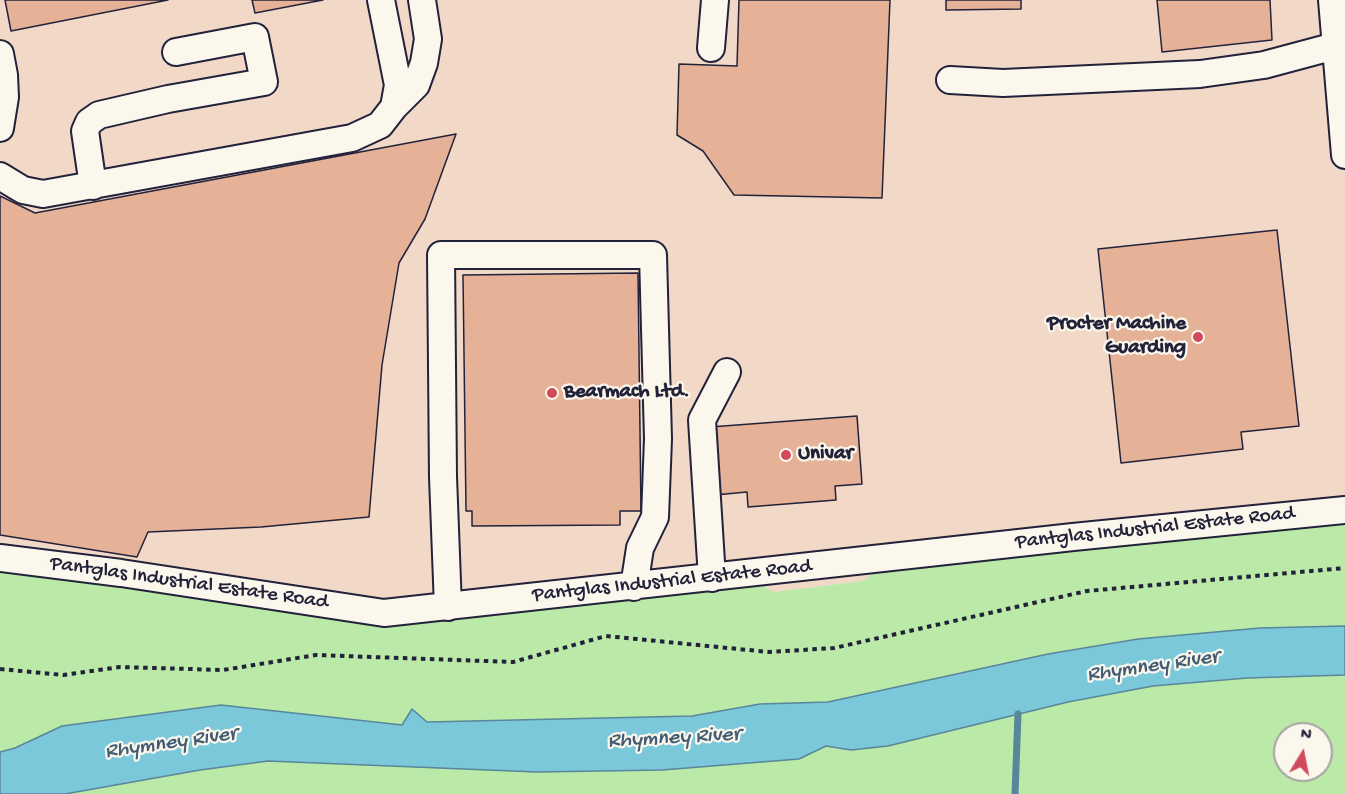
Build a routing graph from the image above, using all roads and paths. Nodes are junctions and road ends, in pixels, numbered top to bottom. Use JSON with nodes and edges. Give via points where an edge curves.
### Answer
{"nodes":[{"id":1,"x":381,"y":0,"type":"edge"},
{"id":2,"x":422,"y":0,"type":"edge"},
{"id":3,"x":715,"y":0,"type":"edge"},
{"id":4,"x":1332,"y":0,"type":"edge"},
{"id":5,"x":1335,"y":46,"type":"junction"},
{"id":6,"x":711,"y":48,"type":"dead end"},
{"id":7,"x":176,"y":52,"type":"dead end"},
{"id":8,"x":0,"y":54,"type":"edge"},
{"id":9,"x":950,"y":80,"type":"dead end"},
{"id":10,"x":394,"y":107,"type":"junction"},
{"id":11,"x":0,"y":128,"type":"edge"},
{"id":12,"x":1345,"y":155,"type":"edge"},
{"id":13,"x":0,"y":176,"type":"edge"},
{"id":14,"x":93,"y":186,"type":"junction"},
{"id":15,"x":727,"y":372,"type":"dead end"},
{"id":16,"x":1345,"y":510,"type":"edge"},
{"id":17,"x":0,"y":558,"type":"edge"},
{"id":18,"x":1345,"y":568,"type":"edge"},
{"id":19,"x":712,"y":578,"type":"junction"},
{"id":20,"x":634,"y":587,"type":"junction"},
{"id":21,"x":448,"y":607,"type":"junction"},
{"id":22,"x":0,"y":669,"type":"edge"}],
"edges":[{"from":1,"to":10,"type":"street","via":[[398,85]]},
{"from":2,"to":10,"type":"street","via":[[428,39],[424,63],[417,85]]},
{"from":3,"to":6,"type":"street"},
{"from":4,"to":5,"type":"street"},
{"from":5,"to":9,"type":"street","via":[[1264,65],[1200,74],[1003,83]]},
{"from":5,"to":12,"type":"street"},
{"from":7,"to":14,"type":"street","via":[[255,37],[264,82],[168,99],[89,122],[85,131]]},
{"from":8,"to":11,"type":"street","via":[[5,97]]},
{"from":10,"to":14,"type":"street","via":[[380,125],[352,138]]},
{"from":13,"to":14,"type":"street","via":[[23,190],[43,194]]},
{"from":15,"to":19,"type":"street","via":[[702,420]]},
{"from":16,"to":19,"type":"street","name":"Pantglas Industrial Estate Road"},
{"from":17,"to":21,"type":"street","name":"Pantglas Industrial Estate Road","via":[[384,613]]},
{"from":18,"to":22,"type":"path","via":[[1087,591],[834,648],[769,652],[606,636],[513,662],[316,655],[223,670],[120,667],[63,675]]},
{"from":19,"to":20,"type":"street","name":"Pantglas Industrial Estate Road"},
{"from":20,"to":21,"type":"street","name":"Pantglas Industrial Estate Road"},
{"from":20,"to":21,"type":"street","via":[[640,548],[655,518],[658,439],[653,255],[441,255]]}]}
